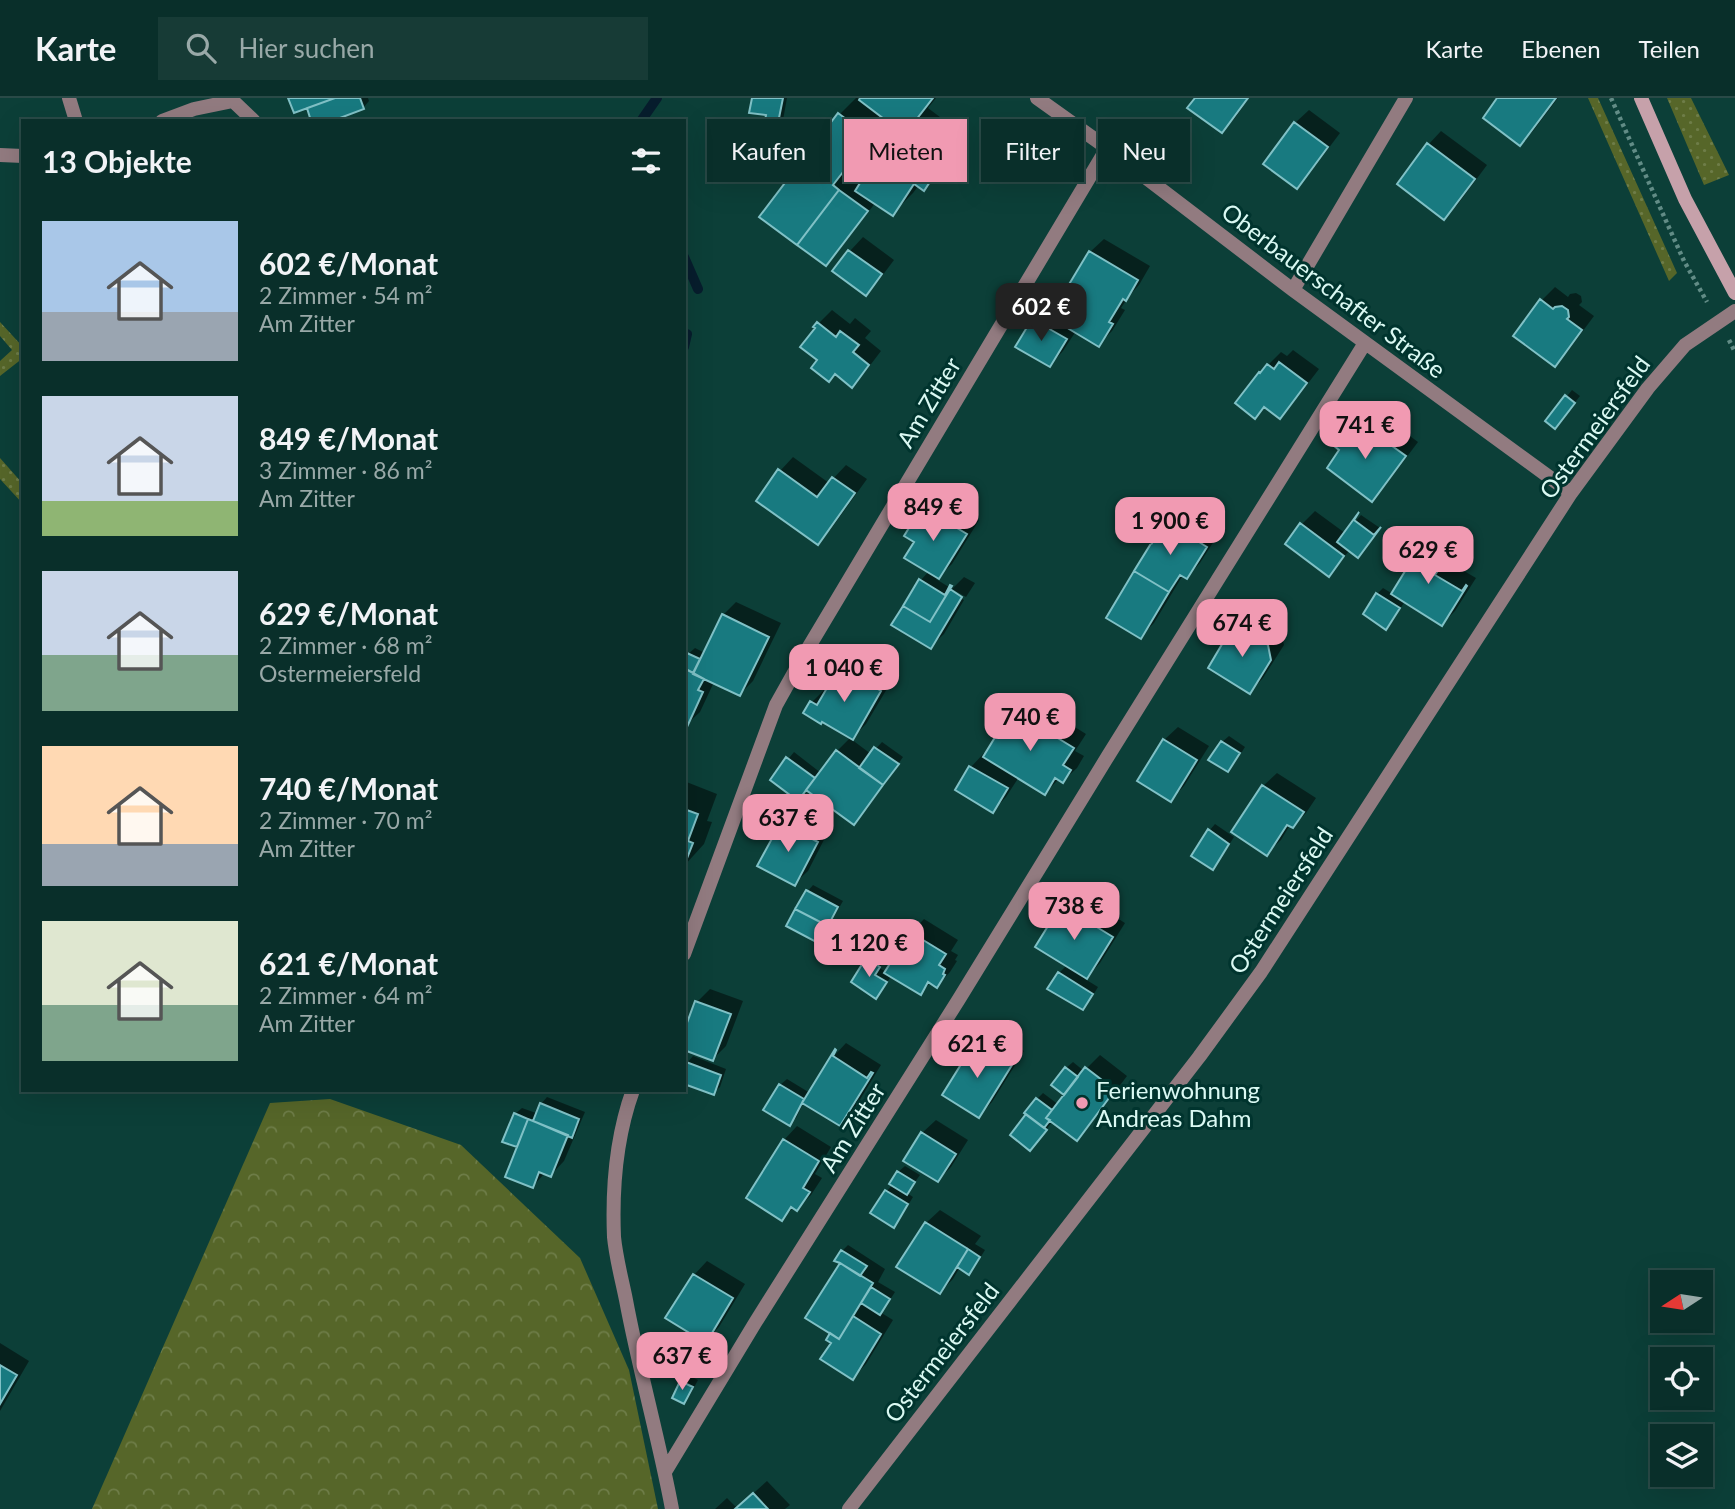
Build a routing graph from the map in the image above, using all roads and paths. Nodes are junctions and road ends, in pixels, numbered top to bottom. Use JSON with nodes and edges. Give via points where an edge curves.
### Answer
{"nodes":[{"id":1,"x":69,"y":98,"type":"edge"},
{"id":2,"x":1037,"y":98,"type":"edge"},
{"id":3,"x":1406,"y":98,"type":"edge"},
{"id":4,"x":1641,"y":98,"type":"edge"},
{"id":5,"x":75,"y":119,"type":"edge"},
{"id":6,"x":167,"y":119,"type":"edge"},
{"id":7,"x":252,"y":119,"type":"edge"},
{"id":8,"x":1098,"y":142,"type":"edge"},
{"id":9,"x":0,"y":155,"type":"edge"},
{"id":10,"x":21,"y":156,"type":"edge"},
{"id":11,"x":1098,"y":163,"type":"edge"},
{"id":12,"x":1152,"y":182,"type":"edge"},
{"id":13,"x":1293,"y":290,"type":"junction"},
{"id":14,"x":1735,"y":293,"type":"edge"},
{"id":15,"x":1735,"y":310,"type":"edge"},
{"id":16,"x":1365,"y":343,"type":"junction"},
{"id":17,"x":1571,"y":493,"type":"junction"},
{"id":18,"x":686,"y":949,"type":"edge"},
{"id":19,"x":632,"y":1092,"type":"edge"},
{"id":20,"x":665,"y":1472,"type":"junction"},
{"id":21,"x":672,"y":1509,"type":"edge"},
{"id":22,"x":849,"y":1509,"type":"edge"}],
"edges":[{"from":1,"to":5,"type":"street"},
{"from":2,"to":8,"type":"street","name":"Oberbauerschafter Straße"},
{"from":3,"to":13,"type":"street"},
{"from":4,"to":14,"type":"main road","via":[[1685,199]]},
{"from":6,"to":7,"type":"street","via":[[233,101]]},
{"from":9,"to":10,"type":"street"},
{"from":11,"to":18,"type":"street","name":"Am Zitter","via":[[776,705]]},
{"from":12,"to":13,"type":"street","name":"Oberbauerschafter Straße"},
{"from":13,"to":16,"type":"street","name":"Oberbauerschafter Straße"},
{"from":15,"to":17,"type":"street","name":"Ostermeiersfeld","via":[[1685,345]]},
{"from":16,"to":17,"type":"street","name":"Oberbauerschafter Straße"},
{"from":16,"to":20,"type":"street","name":"Am Zitter"},
{"from":17,"to":22,"type":"street","name":"Ostermeiersfeld","via":[[1262,972]]},
{"from":19,"to":20,"type":"street","via":[[614,1174],[614,1240]]},
{"from":20,"to":21,"type":"street"}]}
